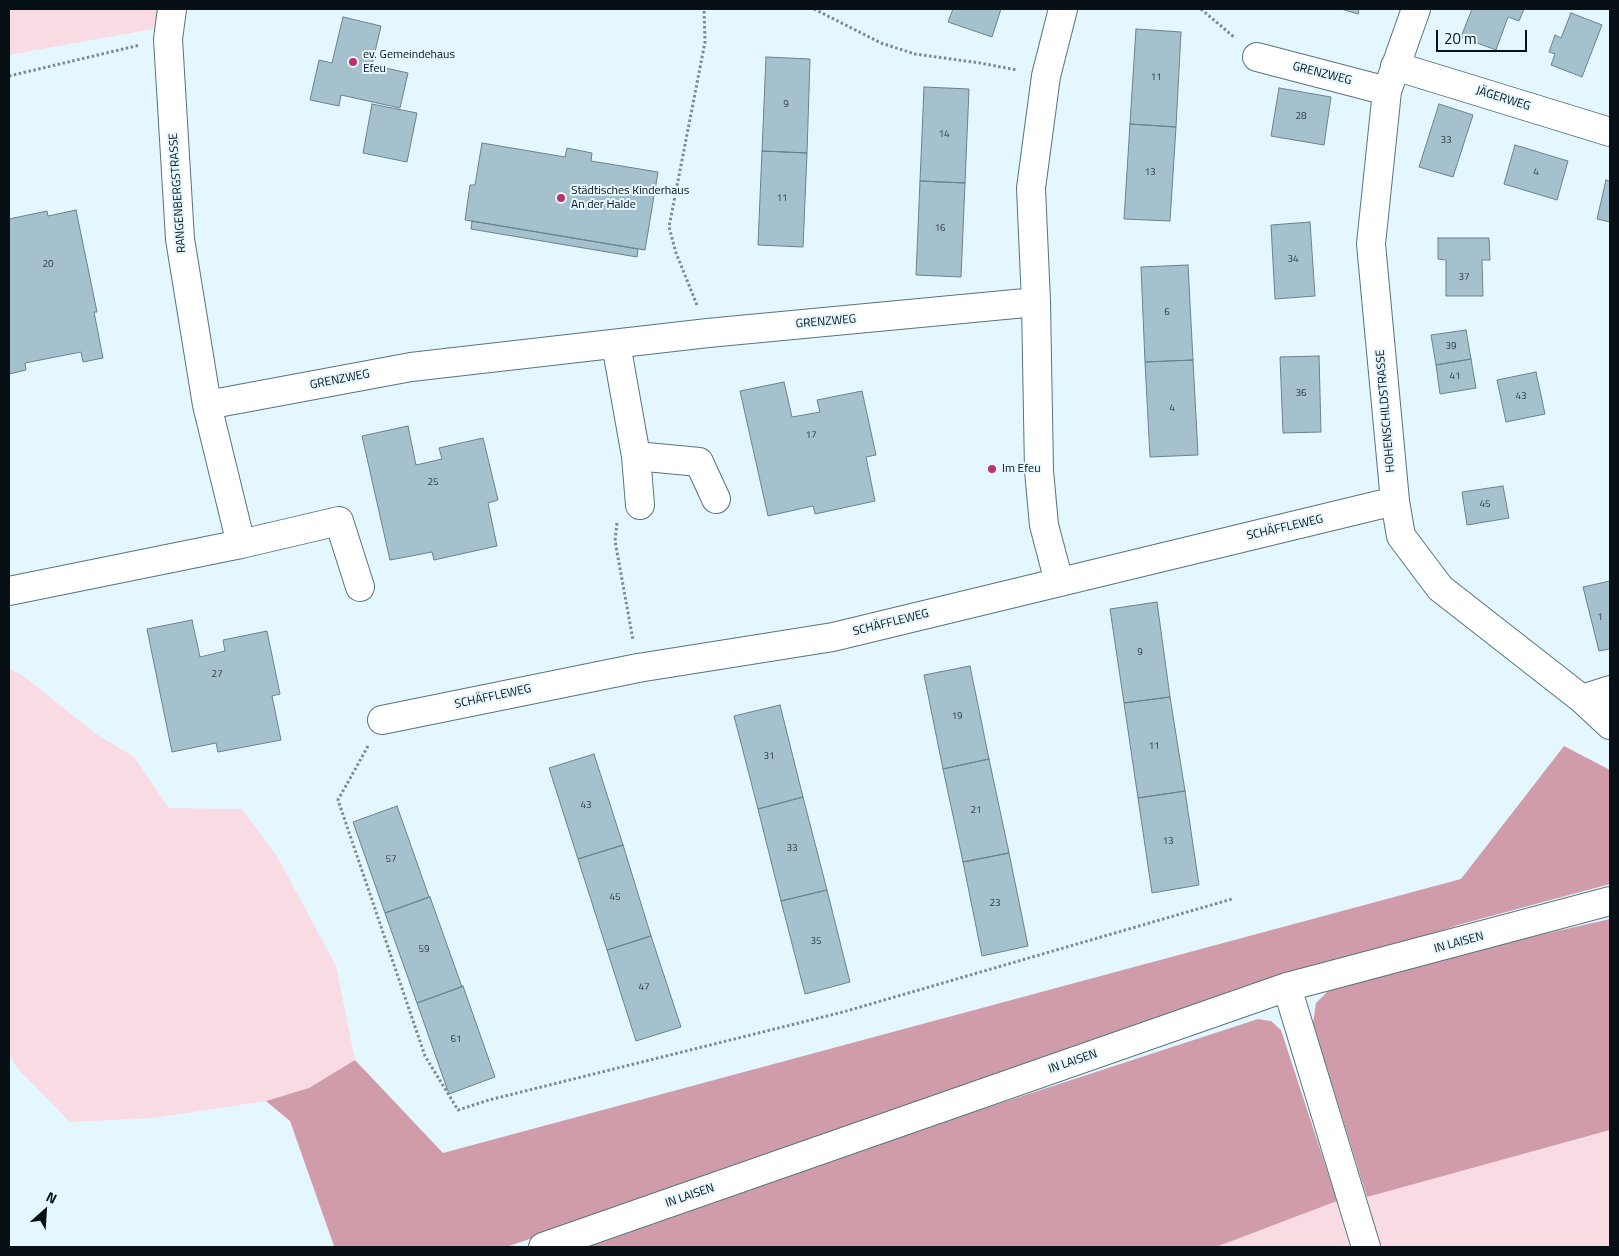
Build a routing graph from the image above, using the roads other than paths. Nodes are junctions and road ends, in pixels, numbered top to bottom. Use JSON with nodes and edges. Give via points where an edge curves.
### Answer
{"nodes":[{"id":1,"x":172,"y":9,"type":"edge"},
{"id":2,"x":1063,"y":9,"type":"edge"},
{"id":3,"x":1416,"y":9,"type":"edge"},
{"id":4,"x":1257,"y":57,"type":"road end"},
{"id":5,"x":1391,"y":78,"type":"junction"},
{"id":6,"x":1610,"y":132,"type":"edge"},
{"id":7,"x":1036,"y":302,"type":"junction"},
{"id":8,"x":616,"y":344,"type":"junction"},
{"id":9,"x":208,"y":405,"type":"junction"},
{"id":10,"x":636,"y":456,"type":"junction"},
{"id":11,"x":716,"y":499,"type":"dead end"},
{"id":12,"x":1395,"y":501,"type":"junction"},
{"id":13,"x":629,"y":510,"type":"road end"},
{"id":14,"x":241,"y":544,"type":"junction"},
{"id":15,"x":1059,"y":582,"type":"junction"},
{"id":16,"x":360,"y":586,"type":"dead end"},
{"id":17,"x":9,"y":591,"type":"edge"},
{"id":18,"x":1610,"y":690,"type":"edge"},
{"id":19,"x":1582,"y":699,"type":"junction"},
{"id":20,"x":382,"y":720,"type":"road end"},
{"id":21,"x":1610,"y":725,"type":"edge"},
{"id":22,"x":1610,"y":902,"type":"edge"},
{"id":23,"x":1287,"y":987,"type":"junction"},
{"id":24,"x":542,"y":1247,"type":"edge"},
{"id":25,"x":1366,"y":1247,"type":"edge"}],
"edges":[{"from":1,"to":9,"type":"street","name":"RANGENBERGSTRASSE","via":[[168,39],[180,239]]},
{"from":2,"to":7,"type":"street","via":[[1046,76],[1031,188]]},
{"from":3,"to":5,"type":"street","name":"HOHENSCHILDSTRASSE"},
{"from":4,"to":5,"type":"street","name":"GRENZWEG"},
{"from":5,"to":6,"type":"street","name":"JÄGERWEG"},
{"from":5,"to":12,"type":"street","name":"HOHENSCHILDSTRASSE","via":[[1371,244]]},
{"from":7,"to":8,"type":"street","name":"GRENZWEG"},
{"from":7,"to":15,"type":"street","via":[[1039,471],[1044,525]]},
{"from":8,"to":9,"type":"street","name":"GRENZWEG","via":[[411,367]]},
{"from":8,"to":10,"type":"street"},
{"from":9,"to":14,"type":"street"},
{"from":10,"to":11,"type":"street","via":[[699,462]]},
{"from":10,"to":13,"type":"street"},
{"from":12,"to":15,"type":"street","name":"SCHÄFFLEWEG"},
{"from":12,"to":19,"type":"street","name":"HOHENSCHILDSTRASSE","via":[[1401,536],[1440,588]]},
{"from":14,"to":16,"type":"street","via":[[340,521]]},
{"from":14,"to":17,"type":"street"},
{"from":15,"to":20,"type":"street","name":"SCHÄFFLEWEG","via":[[833,637],[638,668]]},
{"from":18,"to":19,"type":"street"},
{"from":19,"to":21,"type":"street","name":"HOHENSCHILDSTRASSE"},
{"from":22,"to":23,"type":"street","name":"IN LAISEN"},
{"from":23,"to":24,"type":"street","name":"IN LAISEN"},
{"from":23,"to":25,"type":"street"}]}
